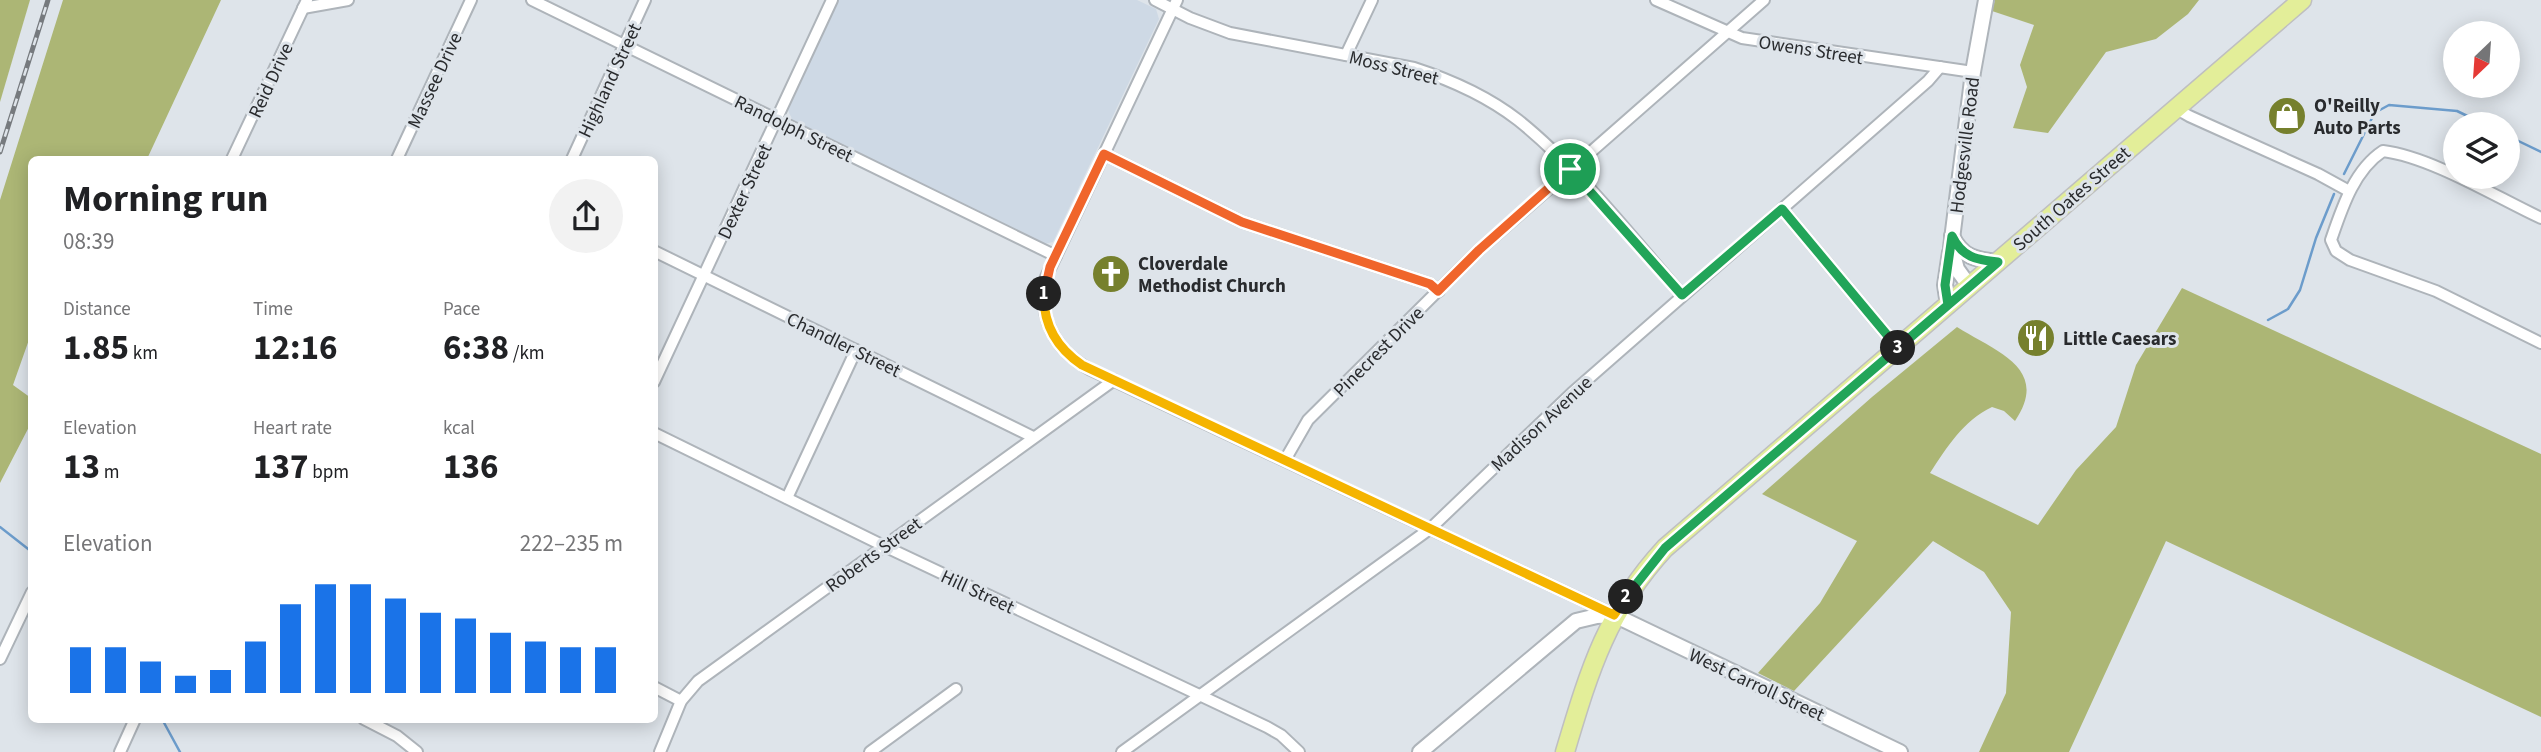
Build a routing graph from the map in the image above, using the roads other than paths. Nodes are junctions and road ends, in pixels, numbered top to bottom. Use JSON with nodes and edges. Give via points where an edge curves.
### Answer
{"nodes":[{"id":1,"x":348,"y":0,"type":"edge"},
{"id":2,"x":471,"y":0,"type":"edge"},
{"id":3,"x":532,"y":0,"type":"edge"},
{"id":4,"x":645,"y":0,"type":"edge"},
{"id":5,"x":832,"y":0,"type":"edge"},
{"id":6,"x":1155,"y":0,"type":"edge"},
{"id":7,"x":1372,"y":0,"type":"edge"},
{"id":8,"x":1656,"y":0,"type":"edge"},
{"id":9,"x":1763,"y":0,"type":"edge"},
{"id":10,"x":1986,"y":0,"type":"edge"},
{"id":11,"x":2302,"y":0,"type":"edge"},
{"id":12,"x":305,"y":4,"type":"edge"},
{"id":13,"x":1175,"y":4,"type":"edge"},
{"id":14,"x":1726,"y":33,"type":"junction"},
{"id":15,"x":625,"y":45,"type":"junction"},
{"id":16,"x":1346,"y":55,"type":"junction"},
{"id":17,"x":1940,"y":67,"type":"junction"},
{"id":18,"x":1973,"y":72,"type":"junction"},
{"id":19,"x":2175,"y":108,"type":"junction"},
{"id":20,"x":777,"y":120,"type":"junction"},
{"id":21,"x":1104,"y":154,"type":"junction"},
{"id":22,"x":233,"y":156,"type":"edge"},
{"id":23,"x":398,"y":156,"type":"edge"},
{"id":24,"x":573,"y":156,"type":"edge"},
{"id":25,"x":1570,"y":169,"type":"junction"},
{"id":26,"x":2349,"y":191,"type":"junction"},
{"id":27,"x":1782,"y":209,"type":"junction"},
{"id":28,"x":2541,"y":218,"type":"edge"},
{"id":29,"x":1952,"y":242,"type":"junction"},
{"id":30,"x":658,"y":253,"type":"edge"},
{"id":31,"x":1056,"y":256,"type":"junction"},
{"id":32,"x":1998,"y":262,"type":"junction"},
{"id":33,"x":705,"y":276,"type":"junction"},
{"id":34,"x":1970,"y":287,"type":"junction"},
{"id":35,"x":1438,"y":291,"type":"junction"},
{"id":36,"x":1682,"y":295,"type":"junction"},
{"id":37,"x":1948,"y":305,"type":"junction"},
{"id":38,"x":2541,"y":342,"type":"edge"},
{"id":39,"x":1898,"y":348,"type":"junction"},
{"id":40,"x":856,"y":350,"type":"junction"},
{"id":41,"x":658,"y":374,"type":"edge"},
{"id":42,"x":1114,"y":380,"type":"junction"},
{"id":43,"x":658,"y":435,"type":"edge"},
{"id":44,"x":1033,"y":437,"type":"junction"},
{"id":45,"x":1285,"y":460,"type":"junction"},
{"id":46,"x":787,"y":498,"type":"junction"},
{"id":47,"x":1431,"y":528,"type":"junction"},
{"id":48,"x":884,"y":546,"type":"junction"},
{"id":49,"x":28,"y":600,"type":"edge"},
{"id":50,"x":1614,"y":615,"type":"junction"},
{"id":51,"x":0,"y":659,"type":"edge"},
{"id":52,"x":658,"y":689,"type":"edge"},
{"id":53,"x":956,"y":689,"type":"dead end"},
{"id":54,"x":1200,"y":696,"type":"junction"},
{"id":55,"x":681,"y":701,"type":"junction"},
{"id":56,"x":133,"y":723,"type":"edge"},
{"id":57,"x":372,"y":723,"type":"edge"},
{"id":58,"x":120,"y":752,"type":"edge"},
{"id":59,"x":417,"y":752,"type":"edge"},
{"id":60,"x":660,"y":752,"type":"edge"},
{"id":61,"x":870,"y":752,"type":"edge"},
{"id":62,"x":1122,"y":752,"type":"edge"},
{"id":63,"x":1299,"y":752,"type":"edge"},
{"id":64,"x":1419,"y":752,"type":"edge"},
{"id":65,"x":1566,"y":752,"type":"edge"},
{"id":66,"x":1900,"y":752,"type":"edge"}],
"edges":[{"from":1,"to":12,"type":"street"},
{"from":2,"to":23,"type":"street","name":"Massee Drive"},
{"from":3,"to":15,"type":"street","name":"Randolph Street"},
{"from":4,"to":15,"type":"street","name":"Highland Street"},
{"from":5,"to":20,"type":"street","name":"Dexter Street"},
{"from":6,"to":13,"type":"street","name":"Moss Street"},
{"from":7,"to":16,"type":"street"},
{"from":8,"to":14,"type":"street","name":"Owens Street"},
{"from":9,"to":14,"type":"street","name":"Pinecrest Drive"},
{"from":10,"to":18,"type":"street","name":"Hodgesville Road"},
{"from":11,"to":19,"type":"main road","name":"South Oates Street"},
{"from":12,"to":22,"type":"street","name":"Reid Drive"},
{"from":13,"to":16,"type":"street","name":"Moss Street","via":[[1190,18],[1230,33]]},
{"from":13,"to":21,"type":"street"},
{"from":14,"to":17,"type":"street","name":"Owens Street"},
{"from":14,"to":25,"type":"street","name":"Pinecrest Drive"},
{"from":15,"to":20,"type":"street","name":"Randolph Street"},
{"from":15,"to":24,"type":"street","name":"Highland Street"},
{"from":16,"to":25,"type":"street","name":"Moss Street","via":[[1414,68],[1482,97],[1517,119]]},
{"from":17,"to":18,"type":"street","name":"Owens Street"},
{"from":17,"to":27,"type":"street","name":"Madison Avenue"},
{"from":18,"to":29,"type":"street","name":"Hodgesville Road"},
{"from":19,"to":26,"type":"street"},
{"from":19,"to":32,"type":"main road","name":"South Oates Street"},
{"from":20,"to":31,"type":"street","name":"Randolph Street"},
{"from":20,"to":33,"type":"street","name":"Dexter Street"},
{"from":21,"to":31,"type":"street"},
{"from":21,"to":35,"type":"street","via":[[1242,222],[1430,284]]},
{"from":25,"to":35,"type":"street","name":"Pinecrest Drive"},
{"from":25,"to":36,"type":"street","name":"Moss Street"},
{"from":26,"to":28,"type":"street","via":[[2373,158],[2392,152],[2432,165]]},
{"from":26,"to":38,"type":"street","via":[[2331,240],[2336,251],[2435,291]]},
{"from":27,"to":36,"type":"street","name":"Madison Avenue"},
{"from":27,"to":39,"type":"street"},
{"from":29,"to":32,"type":"street","via":[[1963,253]]},
{"from":29,"to":34,"type":"street","name":"Hodgesville Road","via":[[1956,269]]},
{"from":29,"to":37,"type":"street","via":[[1945,285]]},
{"from":30,"to":33,"type":"street","name":"Chandler Street"},
{"from":31,"to":42,"type":"street","via":[[1044,287],[1049,329],[1074,360]]},
{"from":32,"to":34,"type":"main road","name":"South Oates Street"},
{"from":33,"to":40,"type":"street","name":"Chandler Street"},
{"from":33,"to":41,"type":"street","name":"Dexter Street"},
{"from":34,"to":37,"type":"main road","name":"South Oates Street"},
{"from":35,"to":45,"type":"street","name":"Pinecrest Drive","via":[[1308,420]]},
{"from":36,"to":47,"type":"street","name":"Madison Avenue"},
{"from":37,"to":39,"type":"main road","name":"South Oates Street"},
{"from":39,"to":50,"type":"main road","name":"South Oates Street","via":[[1665,548]]},
{"from":40,"to":44,"type":"street","name":"Chandler Street"},
{"from":40,"to":46,"type":"street"},
{"from":42,"to":44,"type":"street","name":"Roberts Street"},
{"from":42,"to":45,"type":"street"},
{"from":43,"to":46,"type":"street","name":"Hill Street"},
{"from":44,"to":48,"type":"street","name":"Roberts Street"},
{"from":45,"to":47,"type":"street"},
{"from":46,"to":48,"type":"street","name":"Hill Street"},
{"from":47,"to":50,"type":"street"},
{"from":47,"to":54,"type":"street","name":"Madison Avenue"},
{"from":48,"to":54,"type":"street","name":"Hill Street"},
{"from":48,"to":55,"type":"street","name":"Roberts Street","via":[[698,681]]},
{"from":49,"to":51,"type":"street"},
{"from":50,"to":64,"type":"street","via":[[1576,621]]},
{"from":50,"to":65,"type":"main road","name":"South Oates Street","via":[[1592,665]]},
{"from":50,"to":66,"type":"street","name":"West Carroll Street"},
{"from":52,"to":55,"type":"street"},
{"from":53,"to":61,"type":"street"},
{"from":54,"to":62,"type":"street","name":"Madison Avenue"},
{"from":54,"to":63,"type":"street","name":"Hill Street","via":[[1274,731]]},
{"from":55,"to":60,"type":"street","name":"Roberts Street"},
{"from":56,"to":58,"type":"street"},
{"from":57,"to":59,"type":"street"}]}
